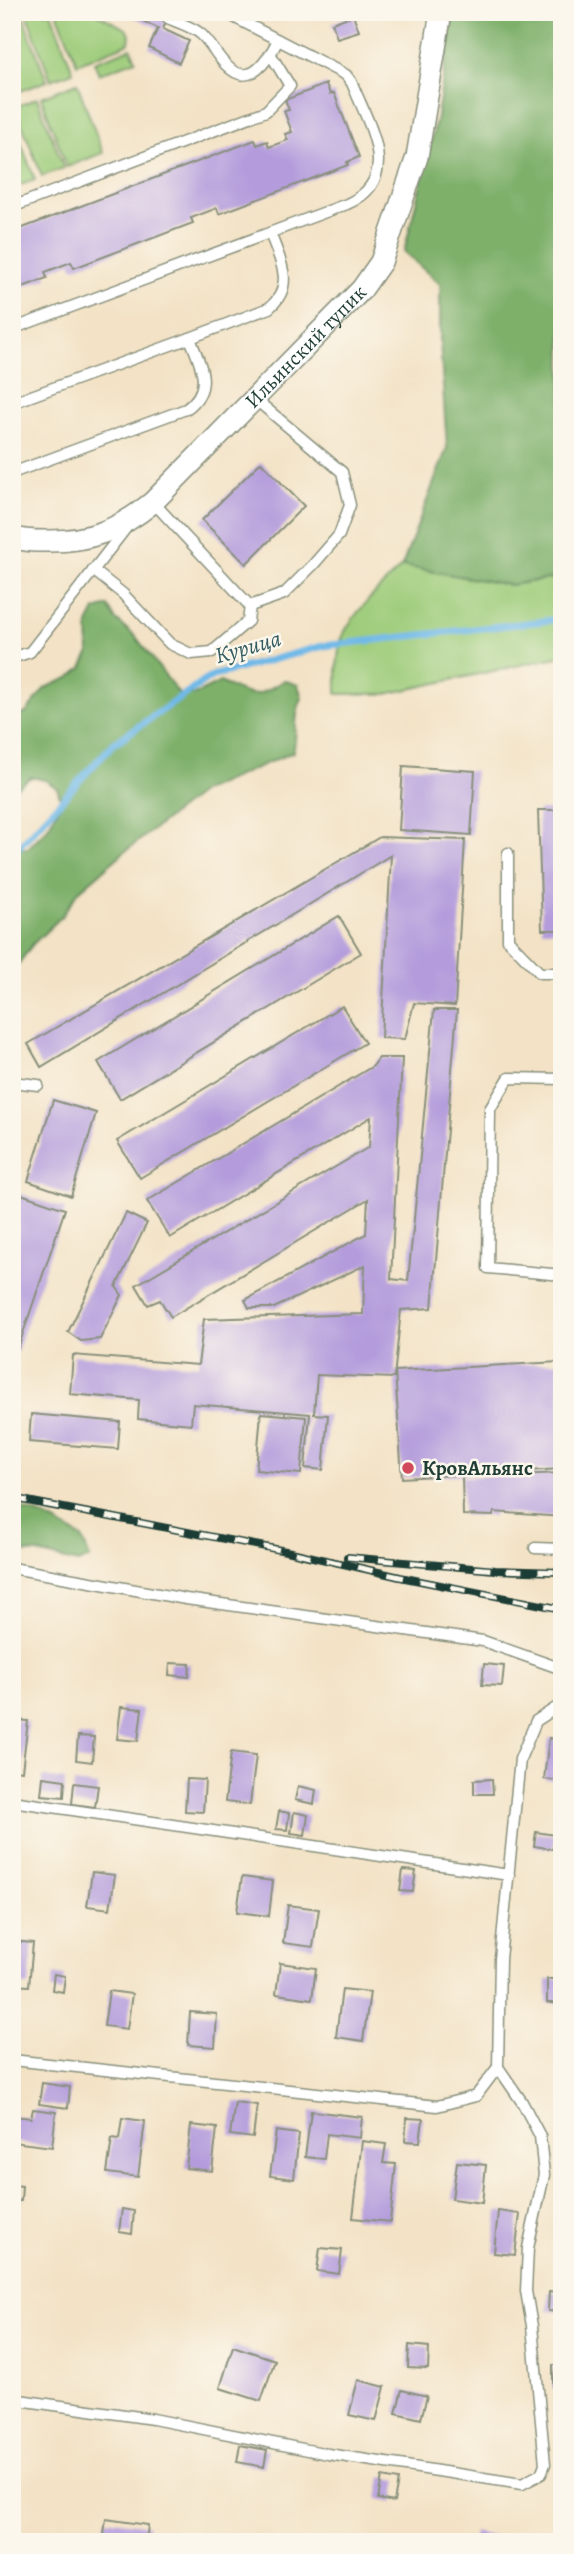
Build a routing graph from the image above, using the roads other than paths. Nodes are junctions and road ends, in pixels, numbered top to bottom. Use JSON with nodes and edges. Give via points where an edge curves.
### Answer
{"nodes":[{"id":1,"x":224,"y":12,"type":"edge"},
{"id":2,"x":441,"y":12,"type":"edge"},
{"id":3,"x":168,"y":18,"type":"dead end"},
{"id":4,"x":278,"y":40,"type":"junction"},
{"id":5,"x":271,"y":55,"type":"junction"},
{"id":6,"x":12,"y":207,"type":"edge"},
{"id":7,"x":270,"y":233,"type":"junction"},
{"id":8,"x":12,"y":329,"type":"edge"},
{"id":9,"x":190,"y":338,"type":"junction"},
{"id":10,"x":255,"y":399,"type":"junction"},
{"id":11,"x":12,"y":402,"type":"edge"},
{"id":12,"x":12,"y":474,"type":"edge"},
{"id":13,"x":153,"y":502,"type":"junction"},
{"id":14,"x":134,"y":517,"type":"junction"},
{"id":15,"x":12,"y":537,"type":"edge"},
{"id":16,"x":93,"y":570,"type":"junction"},
{"id":17,"x":250,"y":606,"type":"junction"},
{"id":18,"x":12,"y":658,"type":"edge"},
{"id":19,"x":508,"y":853,"type":"dead end"},
{"id":20,"x":562,"y":973,"type":"edge"},
{"id":21,"x":562,"y":1079,"type":"edge"},
{"id":22,"x":12,"y":1082,"type":"edge"},
{"id":23,"x":38,"y":1086,"type":"dead end"},
{"id":24,"x":562,"y":1275,"type":"edge"},
{"id":25,"x":535,"y":1548,"type":"dead end"},
{"id":26,"x":562,"y":1549,"type":"edge"},
{"id":27,"x":12,"y":1568,"type":"edge"},
{"id":28,"x":562,"y":1669,"type":"edge"},
{"id":29,"x":562,"y":1704,"type":"edge"},
{"id":30,"x":12,"y":1801,"type":"edge"},
{"id":31,"x":509,"y":1875,"type":"junction"},
{"id":32,"x":12,"y":2060,"type":"edge"},
{"id":33,"x":498,"y":2067,"type":"junction"},
{"id":34,"x":12,"y":2399,"type":"edge"}],
"edges":[{"from":1,"to":4,"type":"lane"},
{"from":2,"to":10,"type":"street","name":"Ильинский тупик","via":[[417,157],[381,262],[362,289]]},
{"from":3,"to":5,"type":"lane","via":[[201,34],[231,70],[254,72]]},
{"from":4,"to":5,"type":"lane"},
{"from":4,"to":7,"type":"lane","via":[[346,75],[380,164],[373,184],[357,200]]},
{"from":5,"to":6,"type":"lane","via":[[290,86],[267,111]]},
{"from":7,"to":8,"type":"lane"},
{"from":7,"to":9,"type":"lane","via":[[285,275],[276,302]]},
{"from":9,"to":11,"type":"lane"},
{"from":9,"to":12,"type":"lane","via":[[204,377],[193,404]]},
{"from":10,"to":13,"type":"street","name":"Ильинский тупик"},
{"from":10,"to":17,"type":"lane","via":[[342,472],[349,505],[339,535],[313,565],[284,594]]},
{"from":13,"to":14,"type":"street","name":"Ильинский тупик"},
{"from":13,"to":17,"type":"lane"},
{"from":14,"to":15,"type":"street","name":"Ильинский тупик","via":[[105,533],[71,541]]},
{"from":14,"to":16,"type":"lane"},
{"from":16,"to":17,"type":"lane","via":[[170,644],[191,654],[212,652],[248,621]]},
{"from":16,"to":18,"type":"lane","via":[[30,652]]},
{"from":19,"to":20,"type":"lane","via":[[508,940],[540,973]]},
{"from":21,"to":24,"type":"lane","via":[[509,1078],[490,1109],[488,1268]]},
{"from":22,"to":23,"type":"lane"},
{"from":25,"to":26,"type":"lane"},
{"from":27,"to":28,"type":"lane","via":[[186,1599],[483,1641]]},
{"from":29,"to":31,"type":"lane","via":[[536,1721],[520,1759]]},
{"from":30,"to":31,"type":"lane"},
{"from":31,"to":33,"type":"lane","via":[[500,1959]]},
{"from":32,"to":33,"type":"lane","via":[[437,2106],[475,2096]]},
{"from":33,"to":34,"type":"lane","via":[[540,2136],[544,2175],[528,2248],[526,2291],[543,2430],[545,2464],[541,2474],[522,2484]]}]}
